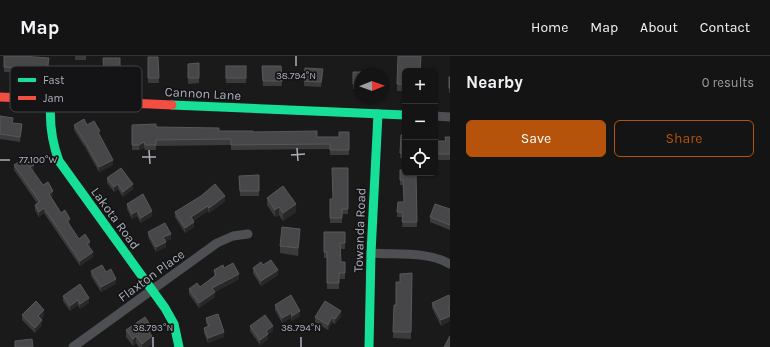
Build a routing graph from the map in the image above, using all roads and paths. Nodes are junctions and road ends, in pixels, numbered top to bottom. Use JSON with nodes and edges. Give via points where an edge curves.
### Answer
{"nodes":[{"id":1,"x":0,"y":97,"type":"edge"},
{"id":2,"x":10,"y":97,"type":"edge"},
{"id":3,"x":142,"y":103,"type":"edge"},
{"id":4,"x":51,"y":112,"type":"edge"},
{"id":5,"x":378,"y":114,"type":"junction"},
{"id":6,"x":402,"y":115,"type":"edge"},
{"id":7,"x":438,"y":116,"type":"edge"},
{"id":8,"x":450,"y":117,"type":"edge"},
{"id":9,"x":248,"y":234,"type":"dead end"},
{"id":10,"x":371,"y":253,"type":"junction"},
{"id":11,"x":450,"y":264,"type":"edge"},
{"id":12,"x":152,"y":290,"type":"junction"},
{"id":13,"x":73,"y":347,"type":"edge"},
{"id":14,"x":179,"y":347,"type":"edge"},
{"id":15,"x":369,"y":347,"type":"edge"}],
"edges":[{"from":1,"to":2,"type":"street","name":"Cannon Lane"},
{"from":3,"to":5,"type":"street","name":"Cannon Lane"},
{"from":4,"to":12,"type":"street","name":"Lakota Road","via":[[50,132],[59,161]]},
{"from":5,"to":6,"type":"street","name":"Cannon Lane"},
{"from":5,"to":10,"type":"street","name":"Towanda Road"},
{"from":7,"to":8,"type":"street"},
{"from":9,"to":12,"type":"street","name":"Flaxton Place","via":[[233,236],[217,243]]},
{"from":10,"to":11,"type":"street","via":[[426,256]]},
{"from":10,"to":15,"type":"street","name":"Towanda Road"},
{"from":12,"to":13,"type":"street","name":"Flaxton Place"},
{"from":12,"to":14,"type":"street","name":"Lakota Road","via":[[170,317]]}]}
